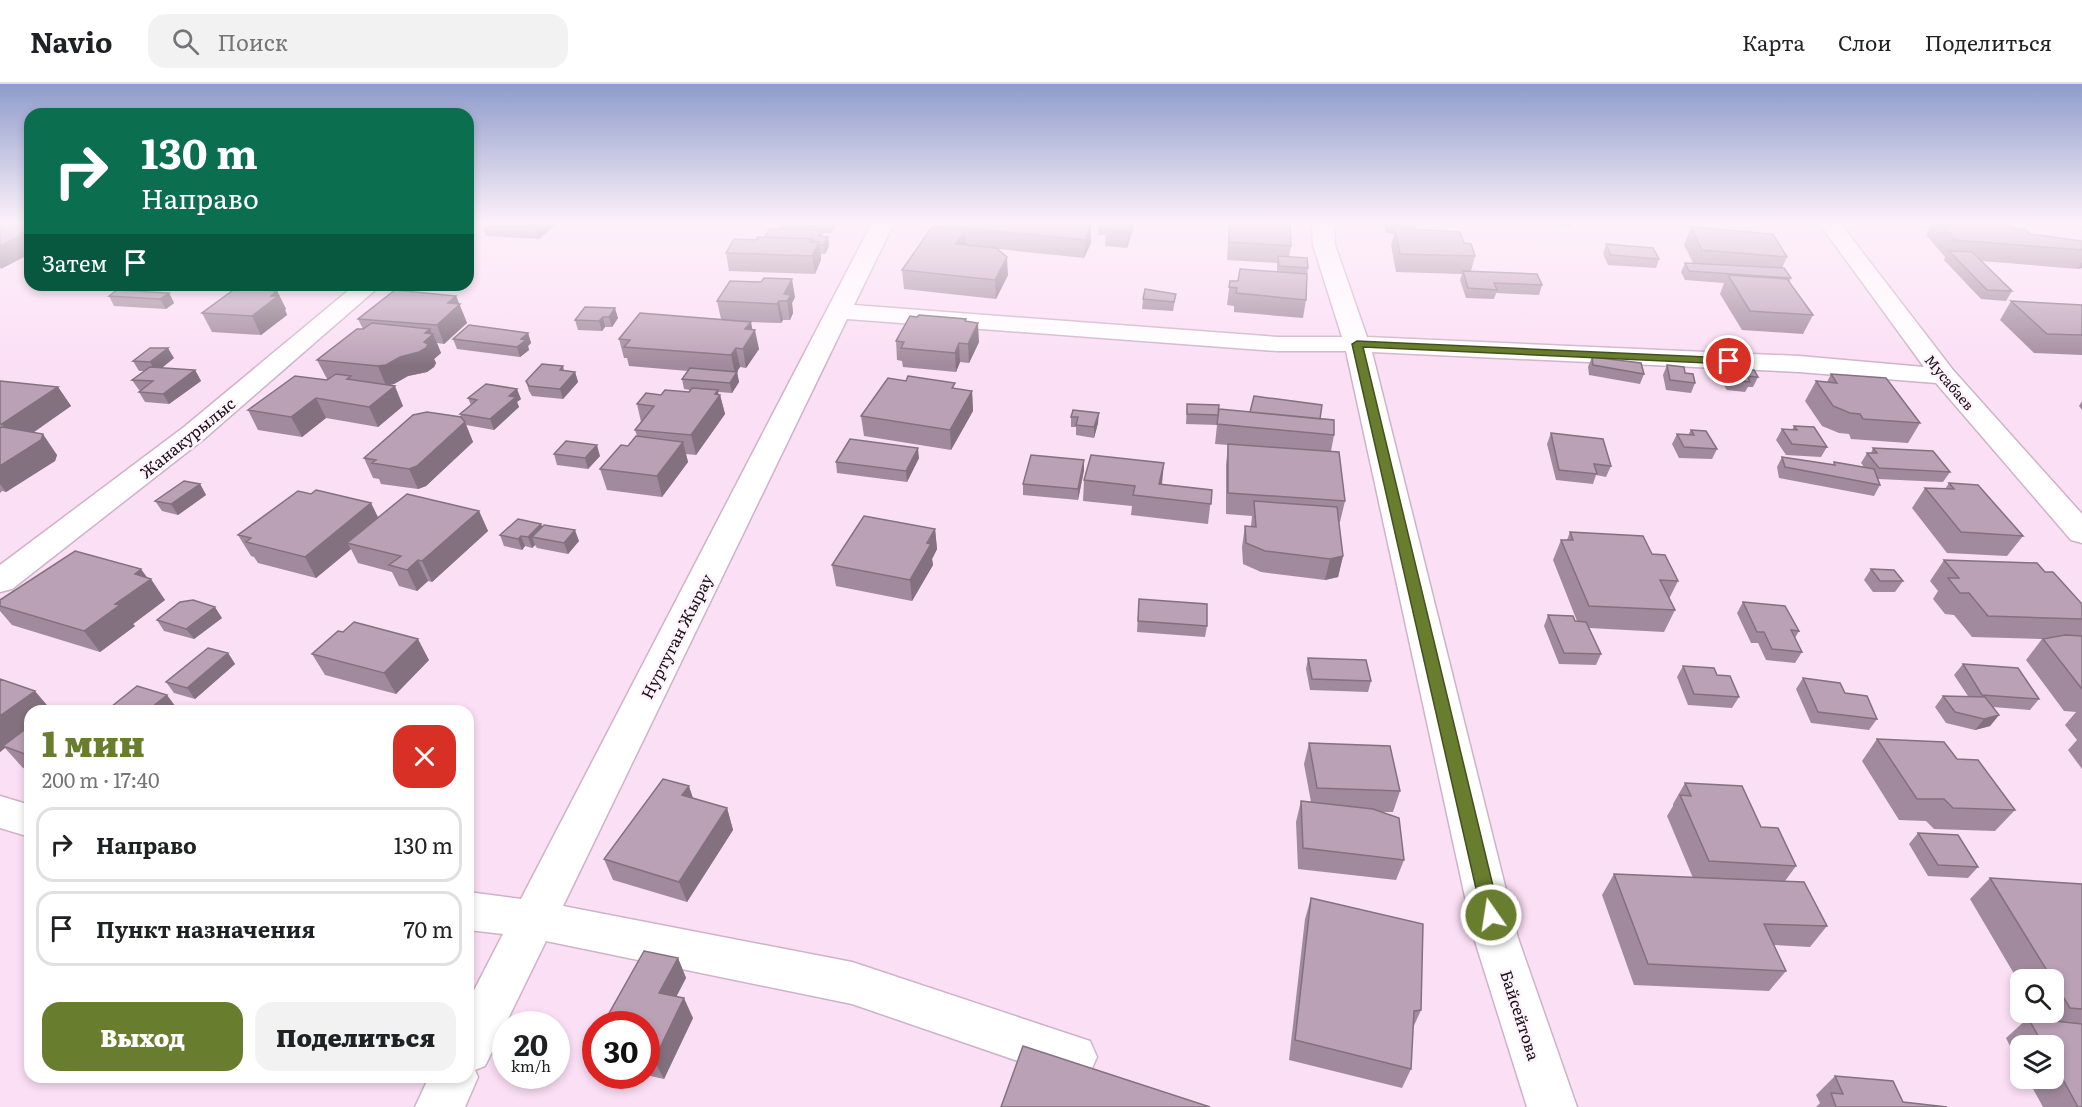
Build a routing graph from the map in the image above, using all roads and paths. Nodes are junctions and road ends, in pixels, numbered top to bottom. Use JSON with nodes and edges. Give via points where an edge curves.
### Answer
{"nodes":[{"id":1,"x":860,"y":271,"type":"edge"},
{"id":2,"x":1333,"y":271,"type":"edge"},
{"id":3,"x":1865,"y":271,"type":"edge"},
{"id":4,"x":362,"y":291,"type":"edge"},
{"id":5,"x":840,"y":311,"type":"junction"},
{"id":6,"x":1357,"y":344,"type":"junction"},
{"id":7,"x":1944,"y":376,"type":"junction"},
{"id":8,"x":2082,"y":533,"type":"edge"},
{"id":9,"x":0,"y":581,"type":"edge"},
{"id":10,"x":0,"y":812,"type":"edge"},
{"id":11,"x":24,"y":819,"type":"edge"},
{"id":12,"x":474,"y":912,"type":"edge"},
{"id":13,"x":533,"y":919,"type":"junction"},
{"id":14,"x":474,"y":1038,"type":"edge"},
{"id":15,"x":1073,"y":1057,"type":"dead end"},
{"id":16,"x":451,"y":1083,"type":"edge"},
{"id":17,"x":440,"y":1107,"type":"edge"},
{"id":18,"x":1552,"y":1107,"type":"edge"}],
"edges":[{"from":1,"to":5,"type":"street","name":"Нуртуган Жырау"},
{"from":2,"to":6,"type":"street","name":"Байсейтова"},
{"from":3,"to":7,"type":"street","name":"Мусабаев"},
{"from":4,"to":9,"type":"street","name":"Жанакурылыс","via":[[194,433]]},
{"from":5,"to":6,"type":"street","via":[[1277,344]]},
{"from":5,"to":13,"type":"street","name":"Нуртуган Жырау"},
{"from":6,"to":7,"type":"street","via":[[1799,364]]},
{"from":6,"to":18,"type":"street","name":"Байсейтова","via":[[1496,938]]},
{"from":7,"to":8,"type":"street","name":"Мусабаев"},
{"from":10,"to":11,"type":"street"},
{"from":12,"to":13,"type":"street"},
{"from":13,"to":14,"type":"street","name":"Нуртуган Жырау"},
{"from":13,"to":15,"type":"street","via":[[852,983]]},
{"from":16,"to":17,"type":"street"}]}
